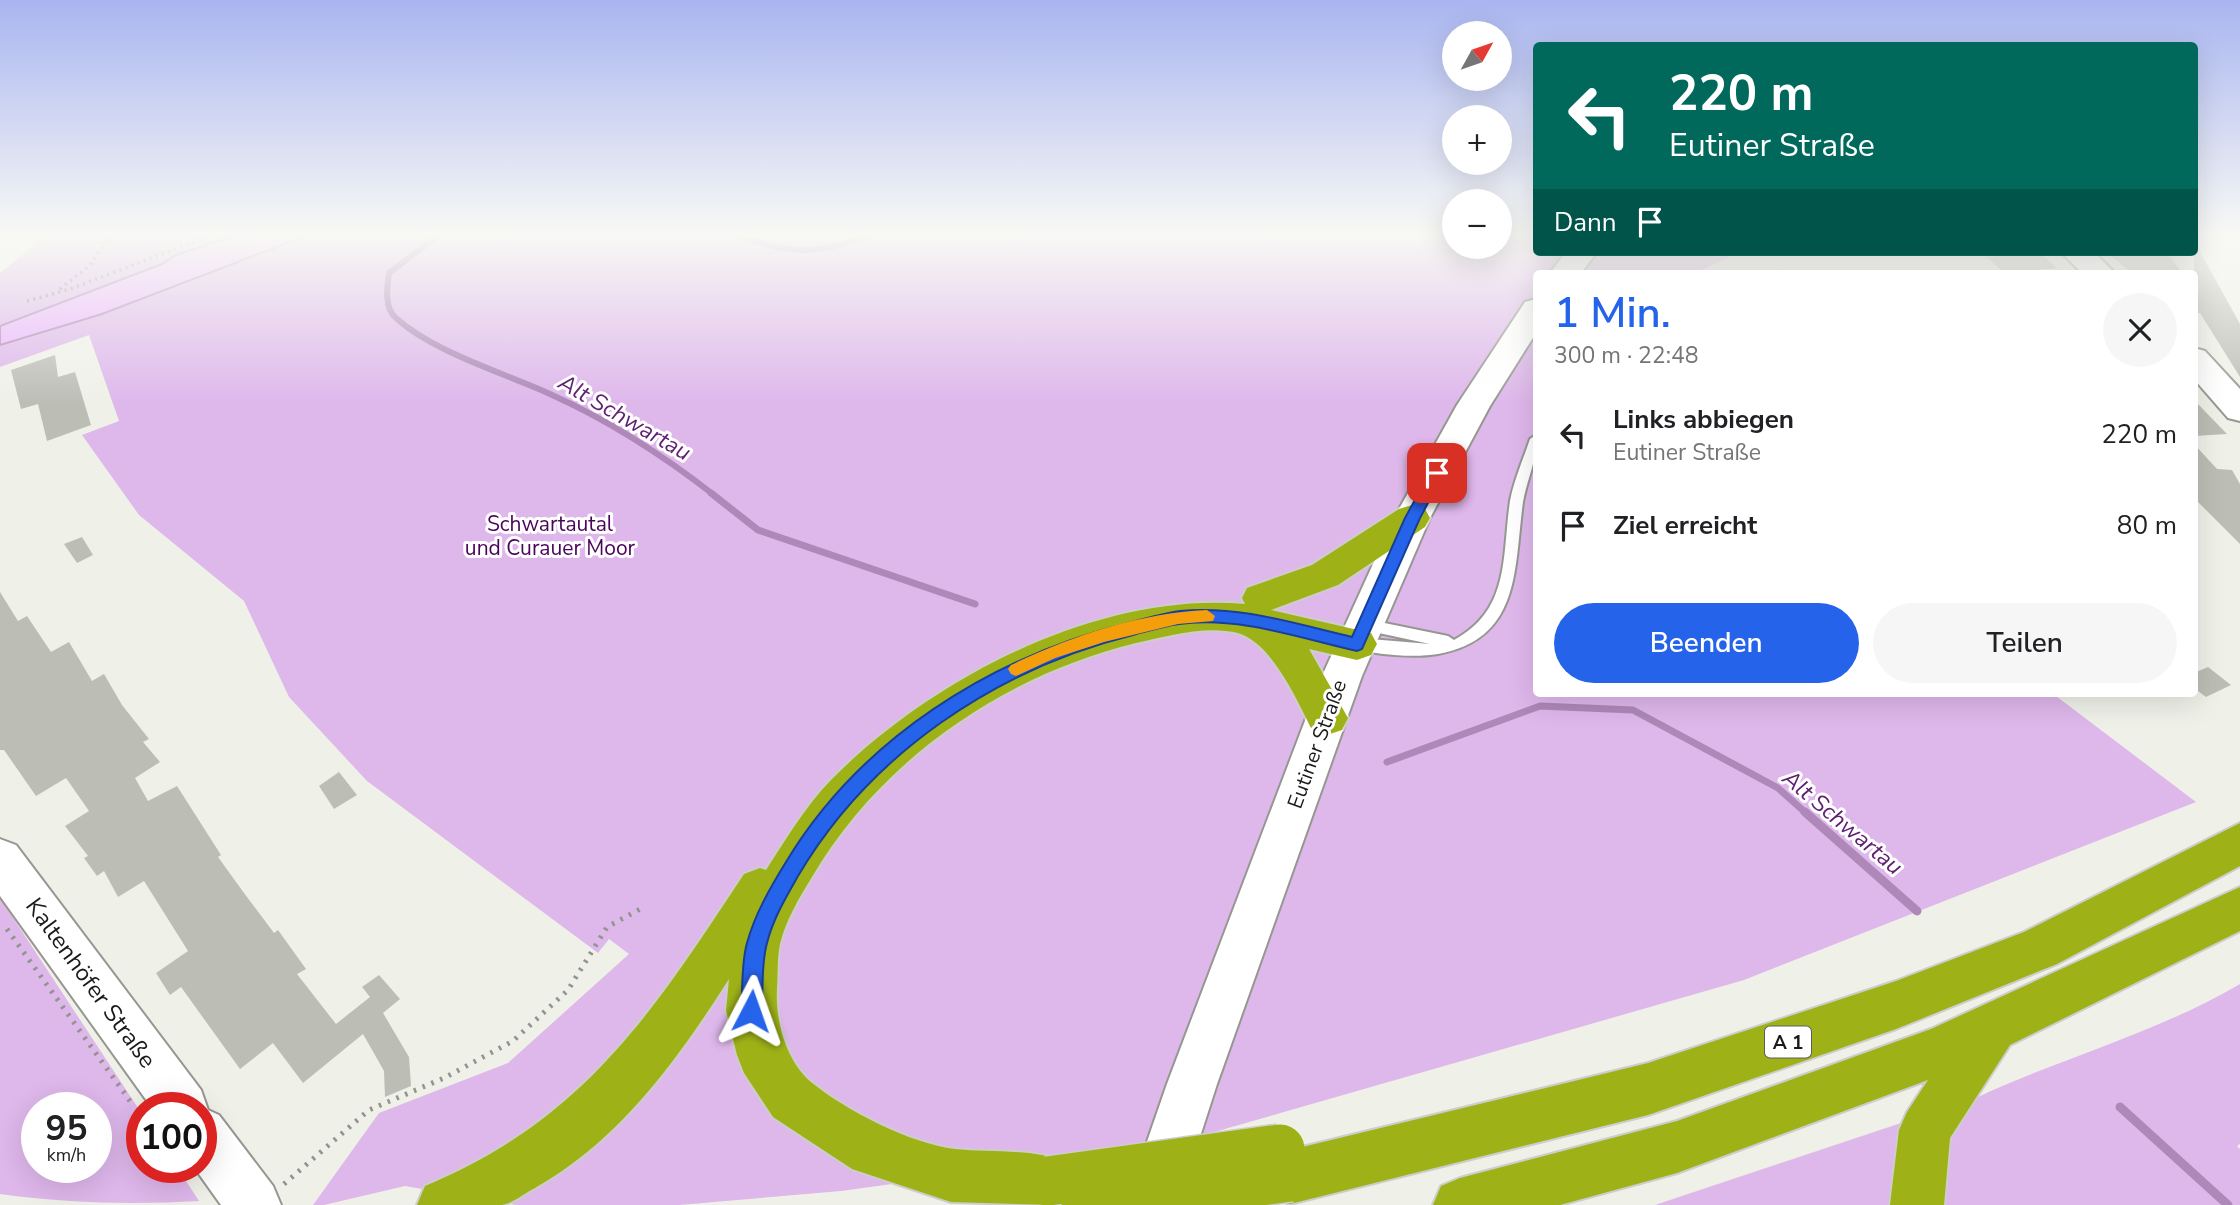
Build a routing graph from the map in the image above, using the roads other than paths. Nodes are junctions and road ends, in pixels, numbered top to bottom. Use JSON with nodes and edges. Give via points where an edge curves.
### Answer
{"nodes":[{"id":1,"x":1533,"y":314,"type":"edge"},
{"id":2,"x":2198,"y":363,"type":"edge"},
{"id":3,"x":2240,"y":410,"type":"edge"},
{"id":4,"x":1533,"y":449,"type":"edge"},
{"id":5,"x":1412,"y":518,"type":"junction"},
{"id":6,"x":1253,"y":609,"type":"junction"},
{"id":7,"x":1361,"y":634,"type":"junction"},
{"id":8,"x":1460,"y":643,"type":"junction"},
{"id":9,"x":1326,"y":718,"type":"junction"},
{"id":10,"x":2240,"y":843,"type":"edge"},
{"id":11,"x":0,"y":859,"type":"edge"},
{"id":12,"x":2240,"y":908,"type":"edge"},
{"id":13,"x":1993,"y":1028,"type":"junction"},
{"id":14,"x":171,"y":1092,"type":"edge"},
{"id":15,"x":217,"y":1148,"type":"edge"},
{"id":16,"x":1067,"y":1193,"type":"edge"},
{"id":17,"x":267,"y":1196,"type":"edge"},
{"id":18,"x":450,"y":1203,"type":"edge"},
{"id":19,"x":1153,"y":1205,"type":"edge"},
{"id":20,"x":1460,"y":1205,"type":"edge"},
{"id":21,"x":1917,"y":1205,"type":"edge"}],
"edges":[{"from":1,"to":5,"type":"main road","name":"Eutiner Straße","via":[[1474,405]]},
{"from":2,"to":3,"type":"main road"},
{"from":4,"to":8,"type":"lane","via":[[1518,498],[1510,575],[1502,597],[1484,631]]},
{"from":5,"to":6,"type":"highway","via":[[1325,575]]},
{"from":5,"to":7,"type":"main road","name":"Eutiner Straße"},
{"from":6,"to":7,"type":"highway"},
{"from":6,"to":9,"type":"highway","via":[[1294,655]]},
{"from":6,"to":16,"type":"highway","via":[[1178,618],[1071,646],[987,683],[925,725],[846,794],[810,839],[773,900],[756,945],[751,1011],[762,1055],[791,1099],[871,1150],[951,1175]]},
{"from":6,"to":18,"type":"highway","via":[[1176,608],[1093,626],[989,669],[913,717],[852,769],[808,820],[660,1041],[606,1102],[551,1147]]},
{"from":7,"to":8,"type":"lane"},
{"from":7,"to":8,"type":"lane","via":[[1429,650]]},
{"from":7,"to":9,"type":"main road","name":"Eutiner Straße"},
{"from":9,"to":19,"type":"main road","name":"Eutiner Straße","via":[[1192,1084]]},
{"from":10,"to":16,"type":"highway","number":"A 1","bridge":true,"via":[[2040,948],[1896,1005],[1648,1089],[1411,1148]]},
{"from":11,"to":14,"type":"main road","name":"Kaltenhöfer Straße"},
{"from":12,"to":13,"type":"highway"},
{"from":13,"to":20,"type":"highway","via":[[1677,1147]]},
{"from":13,"to":21,"type":"highway","via":[[1925,1130]]},
{"from":15,"to":17,"type":"main road"}]}
